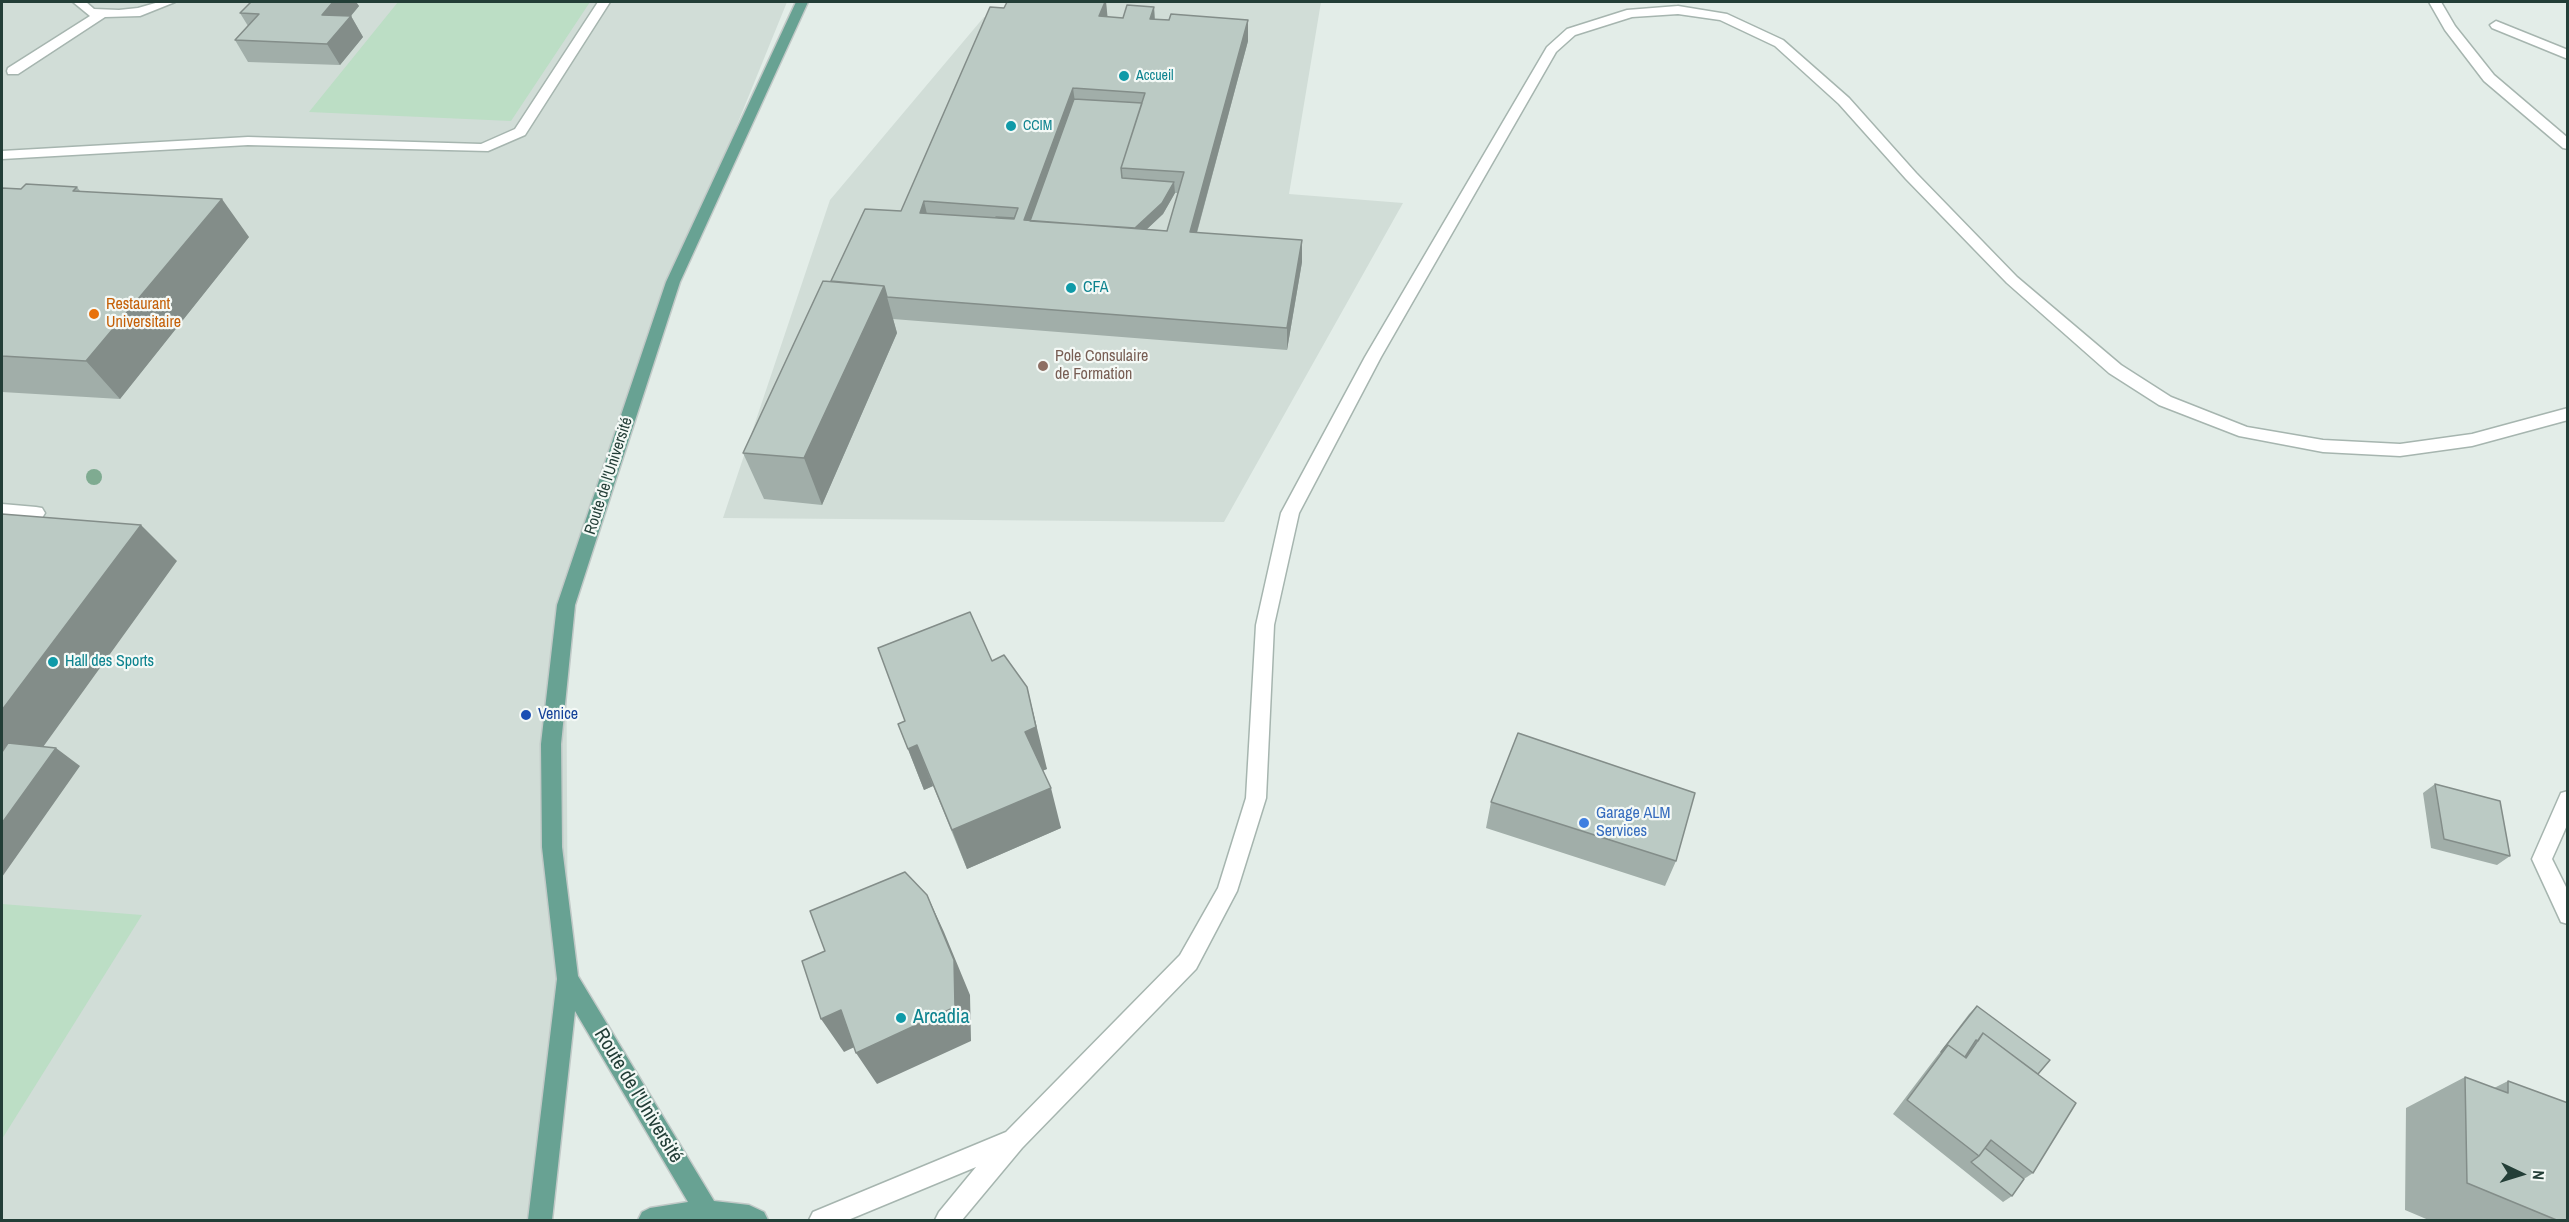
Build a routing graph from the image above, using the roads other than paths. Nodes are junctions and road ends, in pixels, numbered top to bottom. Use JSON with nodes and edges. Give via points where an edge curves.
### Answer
{"nodes":[{"id":1,"x":169,"y":2,"type":"edge"},
{"id":2,"x":604,"y":2,"type":"edge"},
{"id":3,"x":802,"y":2,"type":"edge"},
{"id":4,"x":2435,"y":2,"type":"edge"},
{"id":5,"x":82,"y":5,"type":"edge"},
{"id":6,"x":101,"y":14,"type":"junction"},
{"id":7,"x":2496,"y":25,"type":"dead end"},
{"id":8,"x":2568,"y":55,"type":"edge"},
{"id":9,"x":2568,"y":146,"type":"edge"},
{"id":10,"x":2,"y":155,"type":"edge"},
{"id":11,"x":2568,"y":414,"type":"edge"},
{"id":12,"x":2,"y":510,"type":"edge"},
{"id":13,"x":36,"y":513,"type":"dead end"},
{"id":14,"x":2568,"y":799,"type":"edge"},
{"id":15,"x":2568,"y":915,"type":"edge"},
{"id":16,"x":568,"y":979,"type":"junction"},
{"id":17,"x":1014,"y":1140,"type":"junction"},
{"id":18,"x":707,"y":1212,"type":"junction"},
{"id":19,"x":540,"y":1221,"type":"edge"},
{"id":20,"x":651,"y":1221,"type":"edge"},
{"id":21,"x":756,"y":1221,"type":"edge"},
{"id":22,"x":821,"y":1221,"type":"edge"},
{"id":23,"x":947,"y":1221,"type":"edge"}],
"edges":[{"from":1,"to":6,"type":"street","via":[[140,12]]},
{"from":2,"to":10,"type":"street","via":[[520,132],[483,148],[248,141]]},
{"from":3,"to":16,"type":"main road","name":"Route de l'Université","via":[[673,282],[566,605],[551,744],[552,847]]},
{"from":4,"to":9,"type":"street","via":[[2449,27],[2489,78]]},
{"from":5,"to":6,"type":"street"},
{"from":5,"to":6,"type":"street","via":[[13,71]]},
{"from":7,"to":8,"type":"street"},
{"from":11,"to":17,"type":"street","via":[[2472,440],[2400,450],[2323,446],[2235,428],[2165,401],[2115,369],[2012,280],[1844,101],[1779,43],[1723,17],[1678,10],[1631,13],[1571,32],[1551,50],[1373,357],[1290,513],[1265,625],[1256,798],[1227,891],[1188,962]]},
{"from":12,"to":13,"type":"street"},
{"from":14,"to":15,"type":"street","via":[[2542,859]]},
{"from":16,"to":18,"type":"main road","name":"Route de l'Université"},
{"from":16,"to":19,"type":"main road","name":"Route de l'Université"},
{"from":17,"to":22,"type":"street"},
{"from":17,"to":23,"type":"street"},
{"from":18,"to":20,"type":"main road"},
{"from":18,"to":21,"type":"main road"}]}
